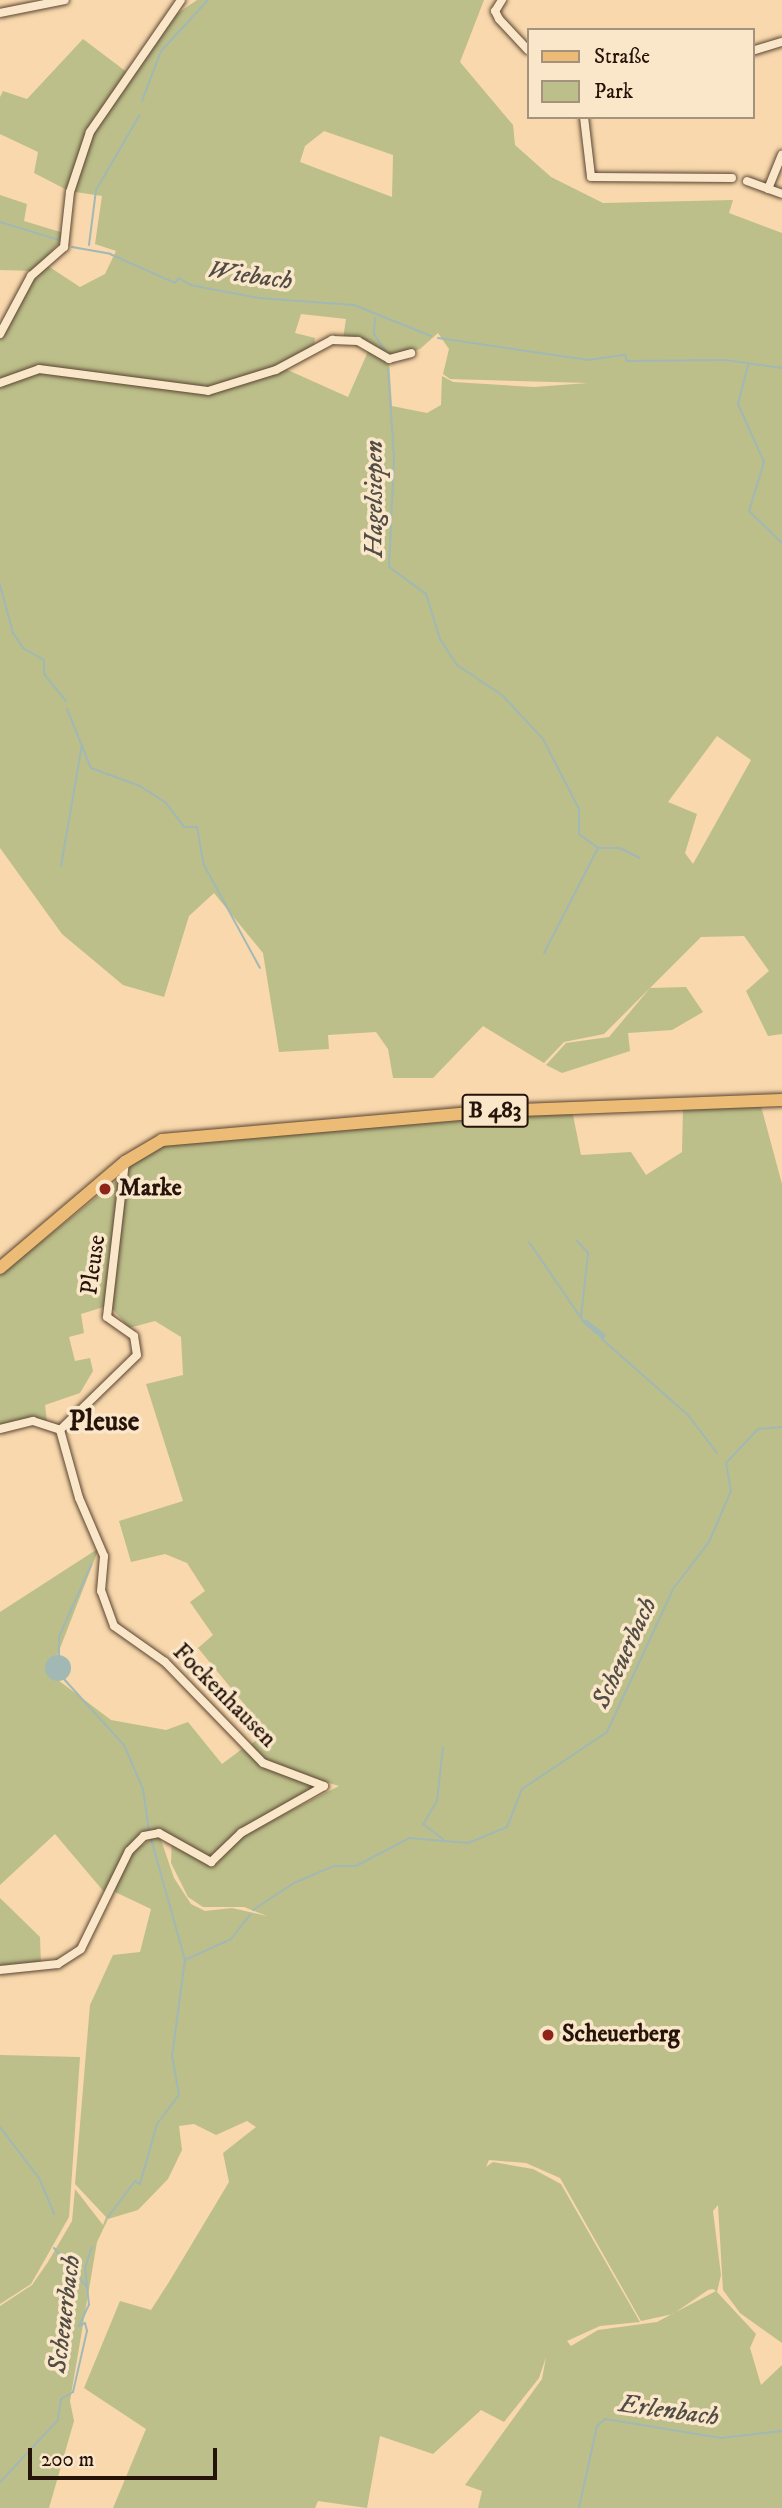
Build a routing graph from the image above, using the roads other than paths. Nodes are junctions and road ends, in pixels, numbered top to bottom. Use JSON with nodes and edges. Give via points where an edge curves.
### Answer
{"nodes":[{"id":1,"x":65,"y":0,"type":"edge"},
{"id":2,"x":181,"y":0,"type":"edge"},
{"id":3,"x":502,"y":0,"type":"edge"},
{"id":4,"x":0,"y":13,"type":"edge"},
{"id":5,"x":782,"y":42,"type":"edge"},
{"id":6,"x":526,"y":48,"type":"edge"},
{"id":7,"x":754,"y":50,"type":"edge"},
{"id":8,"x":584,"y":119,"type":"edge"},
{"id":9,"x":782,"y":155,"type":"edge"},
{"id":10,"x":732,"y":178,"type":"dead end"},
{"id":11,"x":747,"y":181,"type":"dead end"},
{"id":12,"x":768,"y":189,"type":"junction"},
{"id":13,"x":782,"y":194,"type":"edge"},
{"id":14,"x":0,"y":334,"type":"edge"},
{"id":15,"x":411,"y":353,"type":"dead end"},
{"id":16,"x":0,"y":383,"type":"edge"},
{"id":17,"x":782,"y":1100,"type":"edge"},
{"id":18,"x":125,"y":1161,"type":"junction"},
{"id":19,"x":0,"y":1268,"type":"edge"},
{"id":20,"x":0,"y":1429,"type":"edge"},
{"id":21,"x":60,"y":1430,"type":"junction"},
{"id":22,"x":0,"y":1970,"type":"edge"}],
"edges":[{"from":1,"to":4,"type":"street"},
{"from":2,"to":14,"type":"street","via":[[90,132],[69,192],[66,242],[51,263],[31,276]]},
{"from":3,"to":6,"type":"street","via":[[495,11],[499,19]]},
{"from":5,"to":7,"type":"street"},
{"from":8,"to":10,"type":"street","via":[[590,177]]},
{"from":9,"to":12,"type":"street"},
{"from":11,"to":12,"type":"street"},
{"from":12,"to":13,"type":"street"},
{"from":15,"to":16,"type":"street","via":[[389,359],[358,341],[332,340],[276,370],[208,391],[39,369]]},
{"from":17,"to":18,"type":"main road","number":"B 483","via":[[313,1124],[170,1139]]},
{"from":18,"to":19,"type":"main road","number":"B 483"},
{"from":18,"to":21,"type":"street","name":"Pleuse","via":[[107,1317],[134,1336],[137,1355]]},
{"from":20,"to":21,"type":"street","via":[[33,1421]]},
{"from":21,"to":22,"type":"street","name":"Fockenhausen","via":[[79,1498],[104,1556],[101,1591],[114,1626],[165,1662],[263,1763],[324,1786],[241,1833],[211,1862],[163,1835],[139,1839],[81,1948],[69,1957]]}]}
